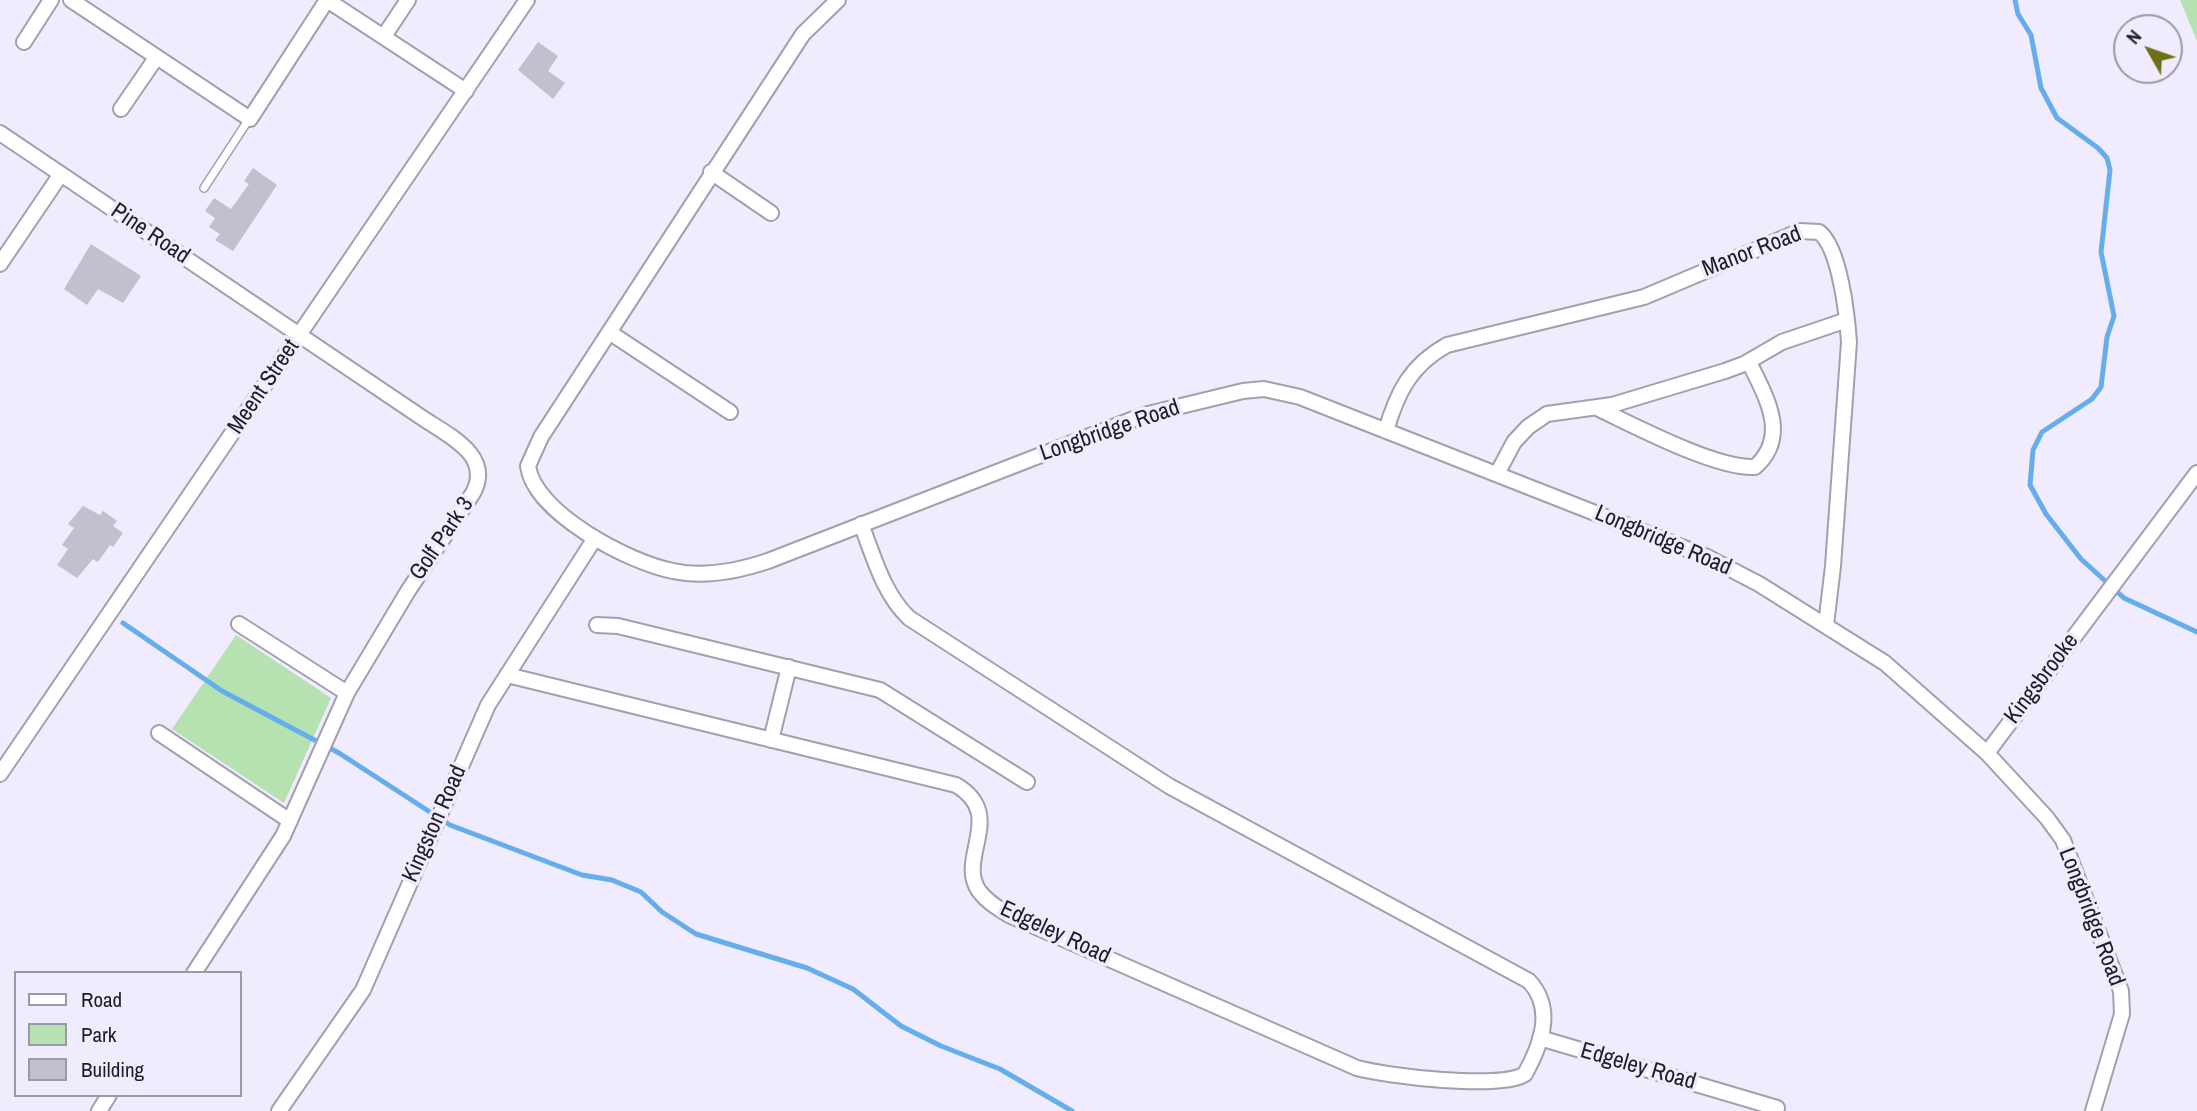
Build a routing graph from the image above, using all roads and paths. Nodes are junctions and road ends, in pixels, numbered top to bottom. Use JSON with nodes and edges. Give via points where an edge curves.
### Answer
{"nodes":[{"id":1,"x":51,"y":0,"type":"edge"},
{"id":2,"x":71,"y":0,"type":"edge"},
{"id":3,"x":327,"y":0,"type":"edge"},
{"id":4,"x":408,"y":0,"type":"edge"},
{"id":5,"x":527,"y":0,"type":"edge"},
{"id":6,"x":838,"y":0,"type":"edge"},
{"id":7,"x":384,"y":36,"type":"junction"},
{"id":8,"x":24,"y":42,"type":"dead end"},
{"id":9,"x":156,"y":58,"type":"junction"},
{"id":10,"x":466,"y":91,"type":"junction"},
{"id":11,"x":121,"y":109,"type":"dead end"},
{"id":12,"x":250,"y":118,"type":"junction"},
{"id":13,"x":0,"y":133,"type":"edge"},
{"id":14,"x":711,"y":172,"type":"junction"},
{"id":15,"x":61,"y":174,"type":"junction"},
{"id":16,"x":204,"y":188,"type":"dead end"},
{"id":17,"x":771,"y":213,"type":"dead end"},
{"id":18,"x":0,"y":264,"type":"edge"},
{"id":19,"x":1847,"y":320,"type":"junction"},
{"id":20,"x":609,"y":332,"type":"junction"},
{"id":21,"x":299,"y":336,"type":"junction"},
{"id":22,"x":1749,"y":362,"type":"junction"},
{"id":23,"x":1597,"y":408,"type":"junction"},
{"id":24,"x":730,"y":412,"type":"dead end"},
{"id":25,"x":1386,"y":431,"type":"junction"},
{"id":26,"x":2197,"y":473,"type":"edge"},
{"id":27,"x":1497,"y":474,"type":"junction"},
{"id":28,"x":861,"y":524,"type":"junction"},
{"id":29,"x":595,"y":538,"type":"junction"},
{"id":30,"x":239,"y":624,"type":"dead end"},
{"id":31,"x":597,"y":625,"type":"dead end"},
{"id":32,"x":1826,"y":625,"type":"junction"},
{"id":33,"x":789,"y":667,"type":"junction"},
{"id":34,"x":507,"y":675,"type":"junction"},
{"id":35,"x":347,"y":692,"type":"junction"},
{"id":36,"x":159,"y":733,"type":"dead end"},
{"id":37,"x":771,"y":740,"type":"junction"},
{"id":38,"x":1987,"y":753,"type":"junction"},
{"id":39,"x":0,"y":774,"type":"edge"},
{"id":40,"x":1027,"y":782,"type":"dead end"},
{"id":41,"x":290,"y":821,"type":"junction"},
{"id":42,"x":195,"y":971,"type":"edge"},
{"id":43,"x":1540,"y":1038,"type":"junction"},
{"id":44,"x":1777,"y":1108,"type":"dead end"},
{"id":45,"x":279,"y":1111,"type":"edge"},
{"id":46,"x":2093,"y":1111,"type":"edge"}],
"edges":[{"from":1,"to":8,"type":"street"},
{"from":2,"to":9,"type":"street"},
{"from":3,"to":7,"type":"street"},
{"from":3,"to":12,"type":"street"},
{"from":4,"to":7,"type":"street"},
{"from":5,"to":10,"type":"street","name":"Meent Street"},
{"from":6,"to":14,"type":"street","name":"Longbridge Road","via":[[803,34]]},
{"from":7,"to":10,"type":"street"},
{"from":9,"to":11,"type":"street"},
{"from":9,"to":12,"type":"street"},
{"from":10,"to":21,"type":"street","name":"Meent Street"},
{"from":12,"to":16,"type":"lane"},
{"from":13,"to":15,"type":"street","name":"Pine Road"},
{"from":14,"to":17,"type":"street"},
{"from":14,"to":20,"type":"street","name":"Longbridge Road"},
{"from":15,"to":18,"type":"street"},
{"from":15,"to":21,"type":"street","name":"Pine Road"},
{"from":19,"to":22,"type":"street","via":[[1782,342]]},
{"from":19,"to":25,"type":"street","name":"Manor Road","via":[[1832,248],[1819,232],[1800,231],[1644,297],[1447,345],[1426,357],[1406,379]]},
{"from":19,"to":32,"type":"street","name":"Manor Road","via":[[1846,392]]},
{"from":20,"to":24,"type":"street"},
{"from":20,"to":29,"type":"street","name":"Longbridge Road","via":[[541,437],[528,466],[534,488],[545,500]]},
{"from":21,"to":35,"type":"street","name":"Golf Park 3","via":[[469,451],[478,466],[473,493]]},
{"from":21,"to":39,"type":"street","name":"Meent Street"},
{"from":22,"to":23,"type":"street"},
{"from":22,"to":23,"type":"street","via":[[1769,402],[1773,428],[1769,449],[1755,467],[1733,467]]},
{"from":23,"to":27,"type":"street","via":[[1547,414],[1528,426]]},
{"from":25,"to":27,"type":"street","name":"Longbridge Road"},
{"from":25,"to":28,"type":"street","name":"Longbridge Road","via":[[1300,397],[1264,389],[1243,391],[1144,415]]},
{"from":26,"to":38,"type":"street","name":"Kingsbrooke"},
{"from":27,"to":32,"type":"street","name":"Longbridge Road","via":[[1707,557]]},
{"from":28,"to":29,"type":"street","name":"Longbridge Road","via":[[746,568],[705,574],[672,571]]},
{"from":28,"to":43,"type":"street","name":"Edgeley Road","via":[[888,592],[909,618],[1169,786],[1529,982],[1543,1000],[1545,1023]]},
{"from":29,"to":34,"type":"street","name":"Kingston Road"},
{"from":30,"to":35,"type":"street"},
{"from":31,"to":33,"type":"street","via":[[618,625]]},
{"from":32,"to":38,"type":"street","name":"Longbridge Road","via":[[1909,681]]},
{"from":33,"to":37,"type":"street"},
{"from":33,"to":40,"type":"street","via":[[880,690]]},
{"from":34,"to":37,"type":"street","name":"Edgeley Road"},
{"from":34,"to":45,"type":"street","name":"Kingston Road","via":[[488,705],[363,990]]},
{"from":35,"to":41,"type":"street","name":"Golf Park 3"},
{"from":36,"to":41,"type":"street"},
{"from":37,"to":43,"type":"street","name":"Edgeley Road","via":[[956,785],[979,811],[973,871],[978,890],[989,902],[1009,915],[1339,1061],[1395,1076],[1511,1081],[1525,1074]]},
{"from":38,"to":46,"type":"street","name":"Longbridge Road","via":[[2063,840],[2121,991],[2122,1014]]},
{"from":41,"to":42,"type":"street","name":"Golf Park 3"},
{"from":43,"to":44,"type":"street","name":"Edgeley Road"}]}
